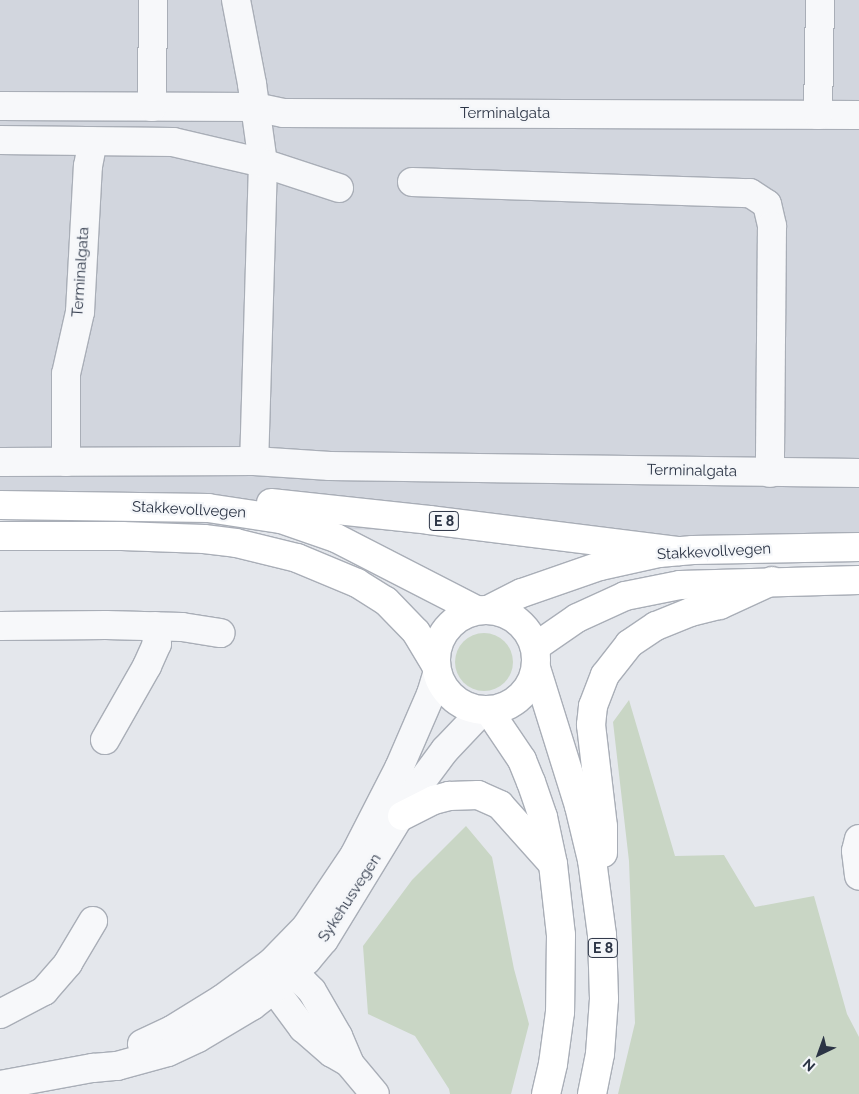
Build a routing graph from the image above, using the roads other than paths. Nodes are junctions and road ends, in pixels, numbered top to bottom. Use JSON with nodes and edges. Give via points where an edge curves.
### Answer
{"nodes":[{"id":1,"x":153,"y":0,"type":"edge"},
{"id":2,"x":236,"y":0,"type":"edge"},
{"id":3,"x":820,"y":0,"type":"edge"},
{"id":4,"x":0,"y":106,"type":"edge"},
{"id":5,"x":152,"y":107,"type":"junction"},
{"id":6,"x":255,"y":108,"type":"junction"},
{"id":7,"x":818,"y":115,"type":"junction"},
{"id":8,"x":859,"y":115,"type":"edge"},
{"id":9,"x":0,"y":140,"type":"edge"},
{"id":10,"x":93,"y":141,"type":"junction"},
{"id":11,"x":263,"y":163,"type":"junction"},
{"id":12,"x":412,"y":182,"type":"dead end"},
{"id":13,"x":340,"y":188,"type":"dead end"},
{"id":14,"x":254,"y":461,"type":"junction"},
{"id":15,"x":0,"y":462,"type":"edge"},
{"id":16,"x":66,"y":462,"type":"junction"},
{"id":17,"x":770,"y":473,"type":"junction"},
{"id":18,"x":859,"y":473,"type":"edge"},
{"id":19,"x":0,"y":505,"type":"edge"},
{"id":20,"x":208,"y":508,"type":"junction"},
{"id":21,"x":0,"y":536,"type":"edge"},
{"id":22,"x":859,"y":547,"type":"edge"},
{"id":23,"x":679,"y":551,"type":"junction"},
{"id":24,"x":859,"y":580,"type":"edge"},
{"id":25,"x":772,"y":581,"type":"junction"},
{"id":26,"x":482,"y":610,"type":"junction"},
{"id":27,"x":0,"y":626,"type":"edge"},
{"id":28,"x":155,"y":626,"type":"junction"},
{"id":29,"x":221,"y":633,"type":"dead end"},
{"id":30,"x":535,"y":658,"type":"junction"},
{"id":31,"x":436,"y":669,"type":"junction"},
{"id":32,"x":486,"y":711,"type":"junction"},
{"id":33,"x":105,"y":740,"type":"dead end"},
{"id":34,"x":402,"y":816,"type":"junction"},
{"id":35,"x":859,"y":839,"type":"edge"},
{"id":36,"x":554,"y":864,"type":"junction"},
{"id":37,"x":859,"y":876,"type":"edge"},
{"id":38,"x":596,"y":891,"type":"junction"},
{"id":39,"x":93,"y":921,"type":"dead end"},
{"id":40,"x":280,"y":975,"type":"junction"},
{"id":41,"x":0,"y":1014,"type":"edge"},
{"id":42,"x":62,"y":1084,"type":"edge"},
{"id":43,"x":0,"y":1085,"type":"edge"},
{"id":44,"x":375,"y":1094,"type":"edge"},
{"id":45,"x":546,"y":1094,"type":"edge"},
{"id":46,"x":592,"y":1094,"type":"edge"}],
"edges":[{"from":1,"to":5,"type":"street"},
{"from":2,"to":6,"type":"street"},
{"from":3,"to":7,"type":"street"},
{"from":4,"to":5,"type":"street","name":"Terminalgata"},
{"from":5,"to":6,"type":"street","name":"Terminalgata"},
{"from":6,"to":7,"type":"street","name":"Terminalgata","via":[[282,113]]},
{"from":6,"to":11,"type":"street"},
{"from":7,"to":8,"type":"street","name":"Terminalgata"},
{"from":9,"to":10,"type":"street"},
{"from":10,"to":11,"type":"street","via":[[173,142]]},
{"from":10,"to":16,"type":"street","name":"Terminalgata","via":[[88,166],[80,312],[66,374]]},
{"from":11,"to":13,"type":"street"},
{"from":11,"to":14,"type":"street"},
{"from":12,"to":17,"type":"street","via":[[750,193],[767,204],[772,226]]},
{"from":14,"to":16,"type":"street","name":"Terminalgata"},
{"from":14,"to":17,"type":"street","name":"Terminalgata","via":[[330,466]]},
{"from":15,"to":16,"type":"street","name":"Terminalgata"},
{"from":17,"to":18,"type":"street","name":"Terminalgata"},
{"from":19,"to":20,"type":"highway","name":"Stakkevollvegen","number":"E 8"},
{"from":20,"to":23,"type":"highway","number":"E 8","via":[[287,504]]},
{"from":20,"to":26,"type":"highway","name":"Stakkevollvegen","number":"E 8","via":[[281,519],[336,538]]},
{"from":21,"to":31,"type":"highway","name":"Stakkevollvegen","via":[[204,540],[236,543],[297,558],[357,583],[386,601],[416,632]]},
{"from":22,"to":23,"type":"highway","name":"Stakkevollvegen","number":"E 8"},
{"from":23,"to":26,"type":"highway","name":"Stakkevollvegen","number":"E 8","via":[[600,566]]},
{"from":24,"to":25,"type":"highway","name":"Stakkevollvegen","number":"E 8"},
{"from":25,"to":30,"type":"highway","name":"Stakkevollvegen","number":"E 8","via":[[680,585],[625,596],[577,618]]},
{"from":25,"to":38,"type":"highway","number":"E 8","via":[[720,606],[691,612],[656,626],[629,644],[605,675],[593,706],[591,725],[604,848]]},
{"from":26,"to":30,"type":"highway","number":"E 8","via":[[507,614],[522,625]]},
{"from":26,"to":31,"type":"highway","number":"E 8","via":[[454,621],[446,630],[440,640]]},
{"from":27,"to":28,"type":"street"},
{"from":28,"to":29,"type":"street"},
{"from":28,"to":33,"type":"street","via":[[156,644],[147,666]]},
{"from":30,"to":32,"type":"highway","via":[[530,684],[520,698],[505,707]]},
{"from":30,"to":38,"type":"highway","number":"E 8","via":[[579,806]]},
{"from":31,"to":32,"type":"highway","via":[[449,696],[459,703]]},
{"from":31,"to":40,"type":"street","name":"Sykehusvegen","via":[[432,694],[399,768],[355,854],[306,927]]},
{"from":32,"to":34,"type":"street","name":"Sykehusvegen","via":[[445,750],[416,789]]},
{"from":32,"to":36,"type":"highway","via":[[522,760],[543,817]]},
{"from":34,"to":36,"type":"highway","via":[[450,796],[483,796],[500,806]]},
{"from":34,"to":40,"type":"street","name":"Sykehusvegen","via":[[324,940]]},
{"from":35,"to":37,"type":"street","via":[[856,851]]},
{"from":36,"to":45,"type":"highway","via":[[561,935],[560,1012]]},
{"from":38,"to":46,"type":"highway","number":"E 8","via":[[602,935],[604,999],[600,1054]]},
{"from":39,"to":41,"type":"street","via":[[68,963],[44,991]]},
{"from":40,"to":42,"type":"street","name":"Sykehusvegen","via":[[222,999],[172,1030]]},
{"from":40,"to":44,"type":"street","via":[[303,1028],[349,1063]]},
{"from":42,"to":43,"type":"street","name":"Sykehusvegen"}]}
